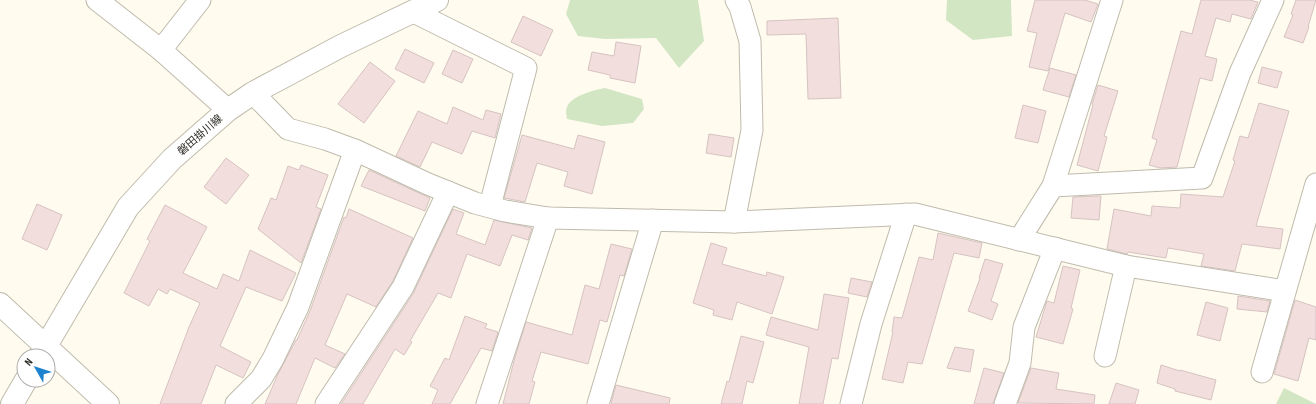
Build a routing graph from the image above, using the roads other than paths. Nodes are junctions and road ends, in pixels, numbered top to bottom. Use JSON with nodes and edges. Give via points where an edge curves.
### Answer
{"nodes":[{"id":1,"x":97,"y":0,"type":"edge"},
{"id":2,"x":200,"y":0,"type":"edge"},
{"id":3,"x":437,"y":0,"type":"edge"},
{"id":4,"x":736,"y":0,"type":"edge"},
{"id":5,"x":1112,"y":0,"type":"edge"},
{"id":6,"x":1273,"y":0,"type":"edge"},
{"id":7,"x":414,"y":12,"type":"junction"},
{"id":8,"x":161,"y":50,"type":"junction"},
{"id":9,"x":253,"y":92,"type":"junction"},
{"id":10,"x":228,"y":110,"type":"junction"},
{"id":11,"x":355,"y":150,"type":"junction"},
{"id":12,"x":1316,"y":184,"type":"edge"},
{"id":13,"x":1053,"y":186,"type":"junction"},
{"id":14,"x":448,"y":192,"type":"junction"},
{"id":15,"x":490,"y":206,"type":"junction"},
{"id":16,"x":906,"y":214,"type":"junction"},
{"id":17,"x":548,"y":218,"type":"junction"},
{"id":18,"x":653,"y":220,"type":"junction"},
{"id":19,"x":734,"y":222,"type":"junction"},
{"id":20,"x":1019,"y":240,"type":"junction"},
{"id":21,"x":1055,"y":248,"type":"junction"},
{"id":22,"x":1126,"y":266,"type":"junction"},
{"id":23,"x":1285,"y":291,"type":"junction"},
{"id":24,"x":0,"y":304,"type":"edge"},
{"id":25,"x":40,"y":348,"type":"edge"},
{"id":26,"x":45,"y":348,"type":"edge"},
{"id":27,"x":1105,"y":356,"type":"dead end"},
{"id":28,"x":56,"y":362,"type":"edge"},
{"id":29,"x":1262,"y":372,"type":"dead end"},
{"id":30,"x":21,"y":388,"type":"edge"},
{"id":31,"x":12,"y":404,"type":"edge"},
{"id":32,"x":108,"y":404,"type":"edge"},
{"id":33,"x":236,"y":404,"type":"edge"},
{"id":34,"x":326,"y":404,"type":"edge"},
{"id":35,"x":487,"y":404,"type":"edge"},
{"id":36,"x":598,"y":404,"type":"edge"},
{"id":37,"x":851,"y":404,"type":"edge"},
{"id":38,"x":1005,"y":404,"type":"edge"}],
"edges":[{"from":1,"to":8,"type":"street"},
{"from":2,"to":8,"type":"street"},
{"from":3,"to":7,"type":"main road","name":"磐田掛川線"},
{"from":4,"to":19,"type":"street","via":[[750,41],[752,130]]},
{"from":5,"to":13,"type":"street"},
{"from":6,"to":13,"type":"street","via":[[1240,73],[1202,178]]},
{"from":7,"to":9,"type":"main road","name":"磐田掛川線","via":[[340,46]]},
{"from":7,"to":15,"type":"street","via":[[526,68]]},
{"from":8,"to":10,"type":"street"},
{"from":9,"to":10,"type":"main road","name":"磐田掛川線"},
{"from":9,"to":11,"type":"street","via":[[288,129]]},
{"from":10,"to":26,"type":"main road","name":"磐田掛川線","via":[[172,159],[128,207]]},
{"from":11,"to":14,"type":"street"},
{"from":11,"to":33,"type":"street","via":[[298,307],[261,379]]},
{"from":12,"to":23,"type":"street"},
{"from":13,"to":20,"type":"street"},
{"from":14,"to":15,"type":"street"},
{"from":14,"to":34,"type":"street","via":[[403,287]]},
{"from":15,"to":17,"type":"street"},
{"from":16,"to":19,"type":"street"},
{"from":16,"to":20,"type":"street","via":[[915,214]]},
{"from":16,"to":37,"type":"street","via":[[871,324]]},
{"from":17,"to":18,"type":"street"},
{"from":17,"to":35,"type":"street"},
{"from":18,"to":19,"type":"street"},
{"from":18,"to":36,"type":"street"},
{"from":20,"to":21,"type":"street"},
{"from":21,"to":22,"type":"street"},
{"from":21,"to":38,"type":"street","via":[[1024,327],[1020,364]]},
{"from":22,"to":23,"type":"street"},
{"from":22,"to":27,"type":"street"},
{"from":23,"to":29,"type":"street"},
{"from":24,"to":25,"type":"main road"},
{"from":28,"to":32,"type":"main road"},
{"from":30,"to":31,"type":"main road"}]}
